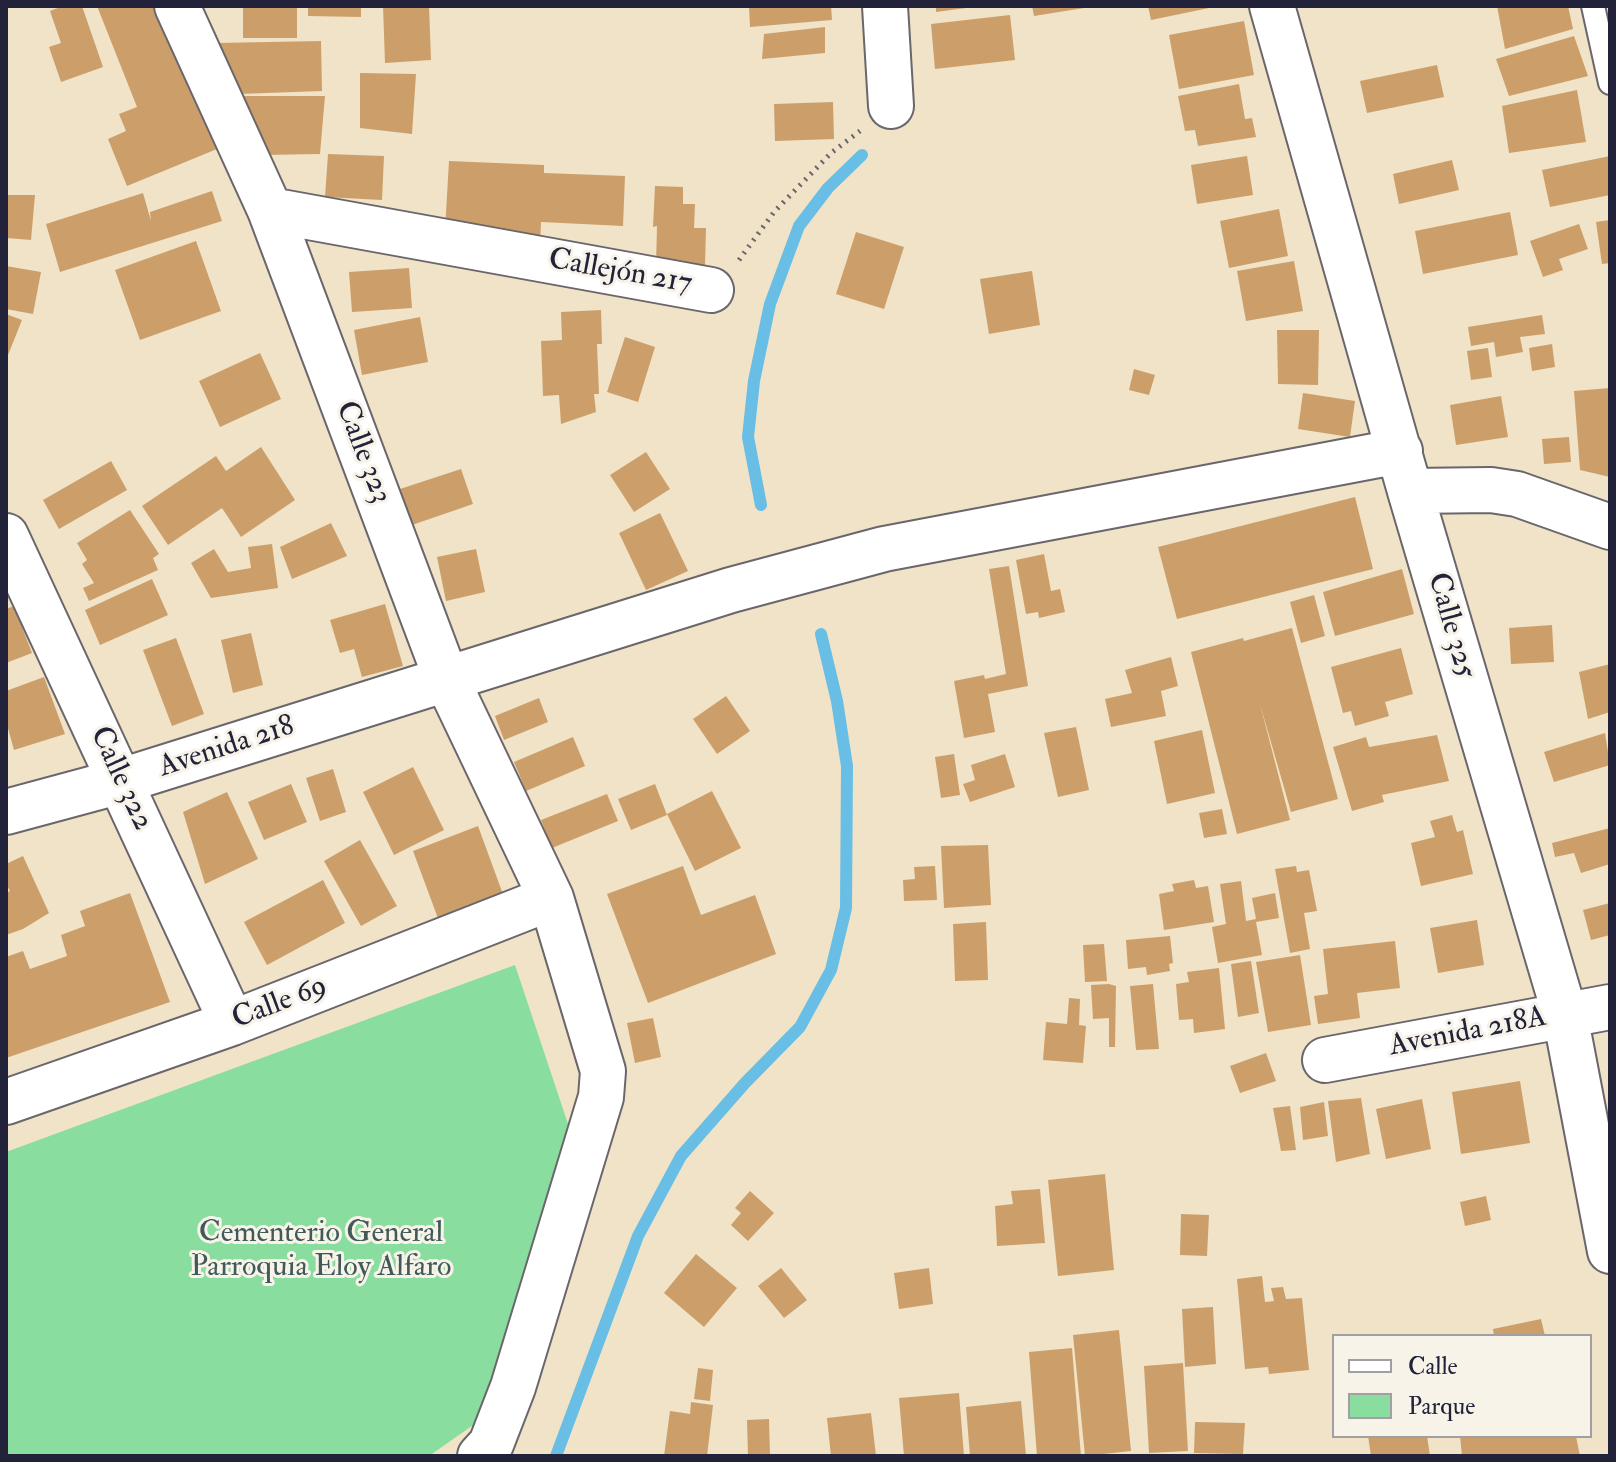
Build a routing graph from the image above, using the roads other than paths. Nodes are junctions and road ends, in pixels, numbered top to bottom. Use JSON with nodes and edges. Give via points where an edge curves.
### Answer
{"nodes":[{"id":1,"x":177,"y":6,"type":"edge"},
{"id":2,"x":885,"y":6,"type":"edge"},
{"id":3,"x":1272,"y":6,"type":"edge"},
{"id":4,"x":1593,"y":6,"type":"edge"},
{"id":5,"x":1610,"y":83,"type":"edge"},
{"id":6,"x":891,"y":106,"type":"road end"},
{"id":7,"x":270,"y":210,"type":"junction"},
{"id":8,"x":711,"y":290,"type":"road end"},
{"id":9,"x":1405,"y":471,"type":"junction"},
{"id":10,"x":1610,"y":527,"type":"edge"},
{"id":11,"x":6,"y":536,"type":"edge"},
{"id":12,"x":446,"y":678,"type":"junction"},
{"id":13,"x":121,"y":781,"type":"junction"},
{"id":14,"x":6,"y":812,"type":"edge"},
{"id":15,"x":551,"y":898,"type":"junction"},
{"id":16,"x":1610,"y":1007,"type":"edge"},
{"id":17,"x":1565,"y":1015,"type":"junction"},
{"id":18,"x":232,"y":1023,"type":"junction"},
{"id":19,"x":1325,"y":1060,"type":"dead end"},
{"id":20,"x":6,"y":1102,"type":"edge"},
{"id":21,"x":1610,"y":1251,"type":"edge"},
{"id":22,"x":480,"y":1456,"type":"edge"}],
"edges":[{"from":1,"to":7,"type":"street","name":"Calle 323"},
{"from":2,"to":6,"type":"street"},
{"from":3,"to":9,"type":"street","name":"Calle 325"},
{"from":4,"to":5,"type":"lane"},
{"from":7,"to":8,"type":"street","name":"Callejón 217"},
{"from":7,"to":12,"type":"street","name":"Calle 323"},
{"from":9,"to":10,"type":"street","name":"Avenida 218","via":[[1517,494]]},
{"from":9,"to":12,"type":"street","name":"Avenida 218","via":[[884,549]]},
{"from":9,"to":17,"type":"street","name":"Calle 325"},
{"from":11,"to":13,"type":"street","name":"Calle 322"},
{"from":12,"to":13,"type":"street","name":"Avenida 218"},
{"from":12,"to":15,"type":"street","name":"Calle 323"},
{"from":13,"to":14,"type":"street","name":"Avenida 218"},
{"from":13,"to":18,"type":"street","name":"Calle 322"},
{"from":15,"to":18,"type":"street","name":"Calle 69"},
{"from":15,"to":22,"type":"street","name":"Calle 323","via":[[598,1050],[601,1097],[513,1387],[491,1444]]},
{"from":16,"to":17,"type":"street","name":"Avenida 218A"},
{"from":17,"to":19,"type":"street","name":"Avenida 218A"},
{"from":17,"to":21,"type":"street","name":"Calle 325"},
{"from":18,"to":20,"type":"street","name":"Calle 69"}]}
